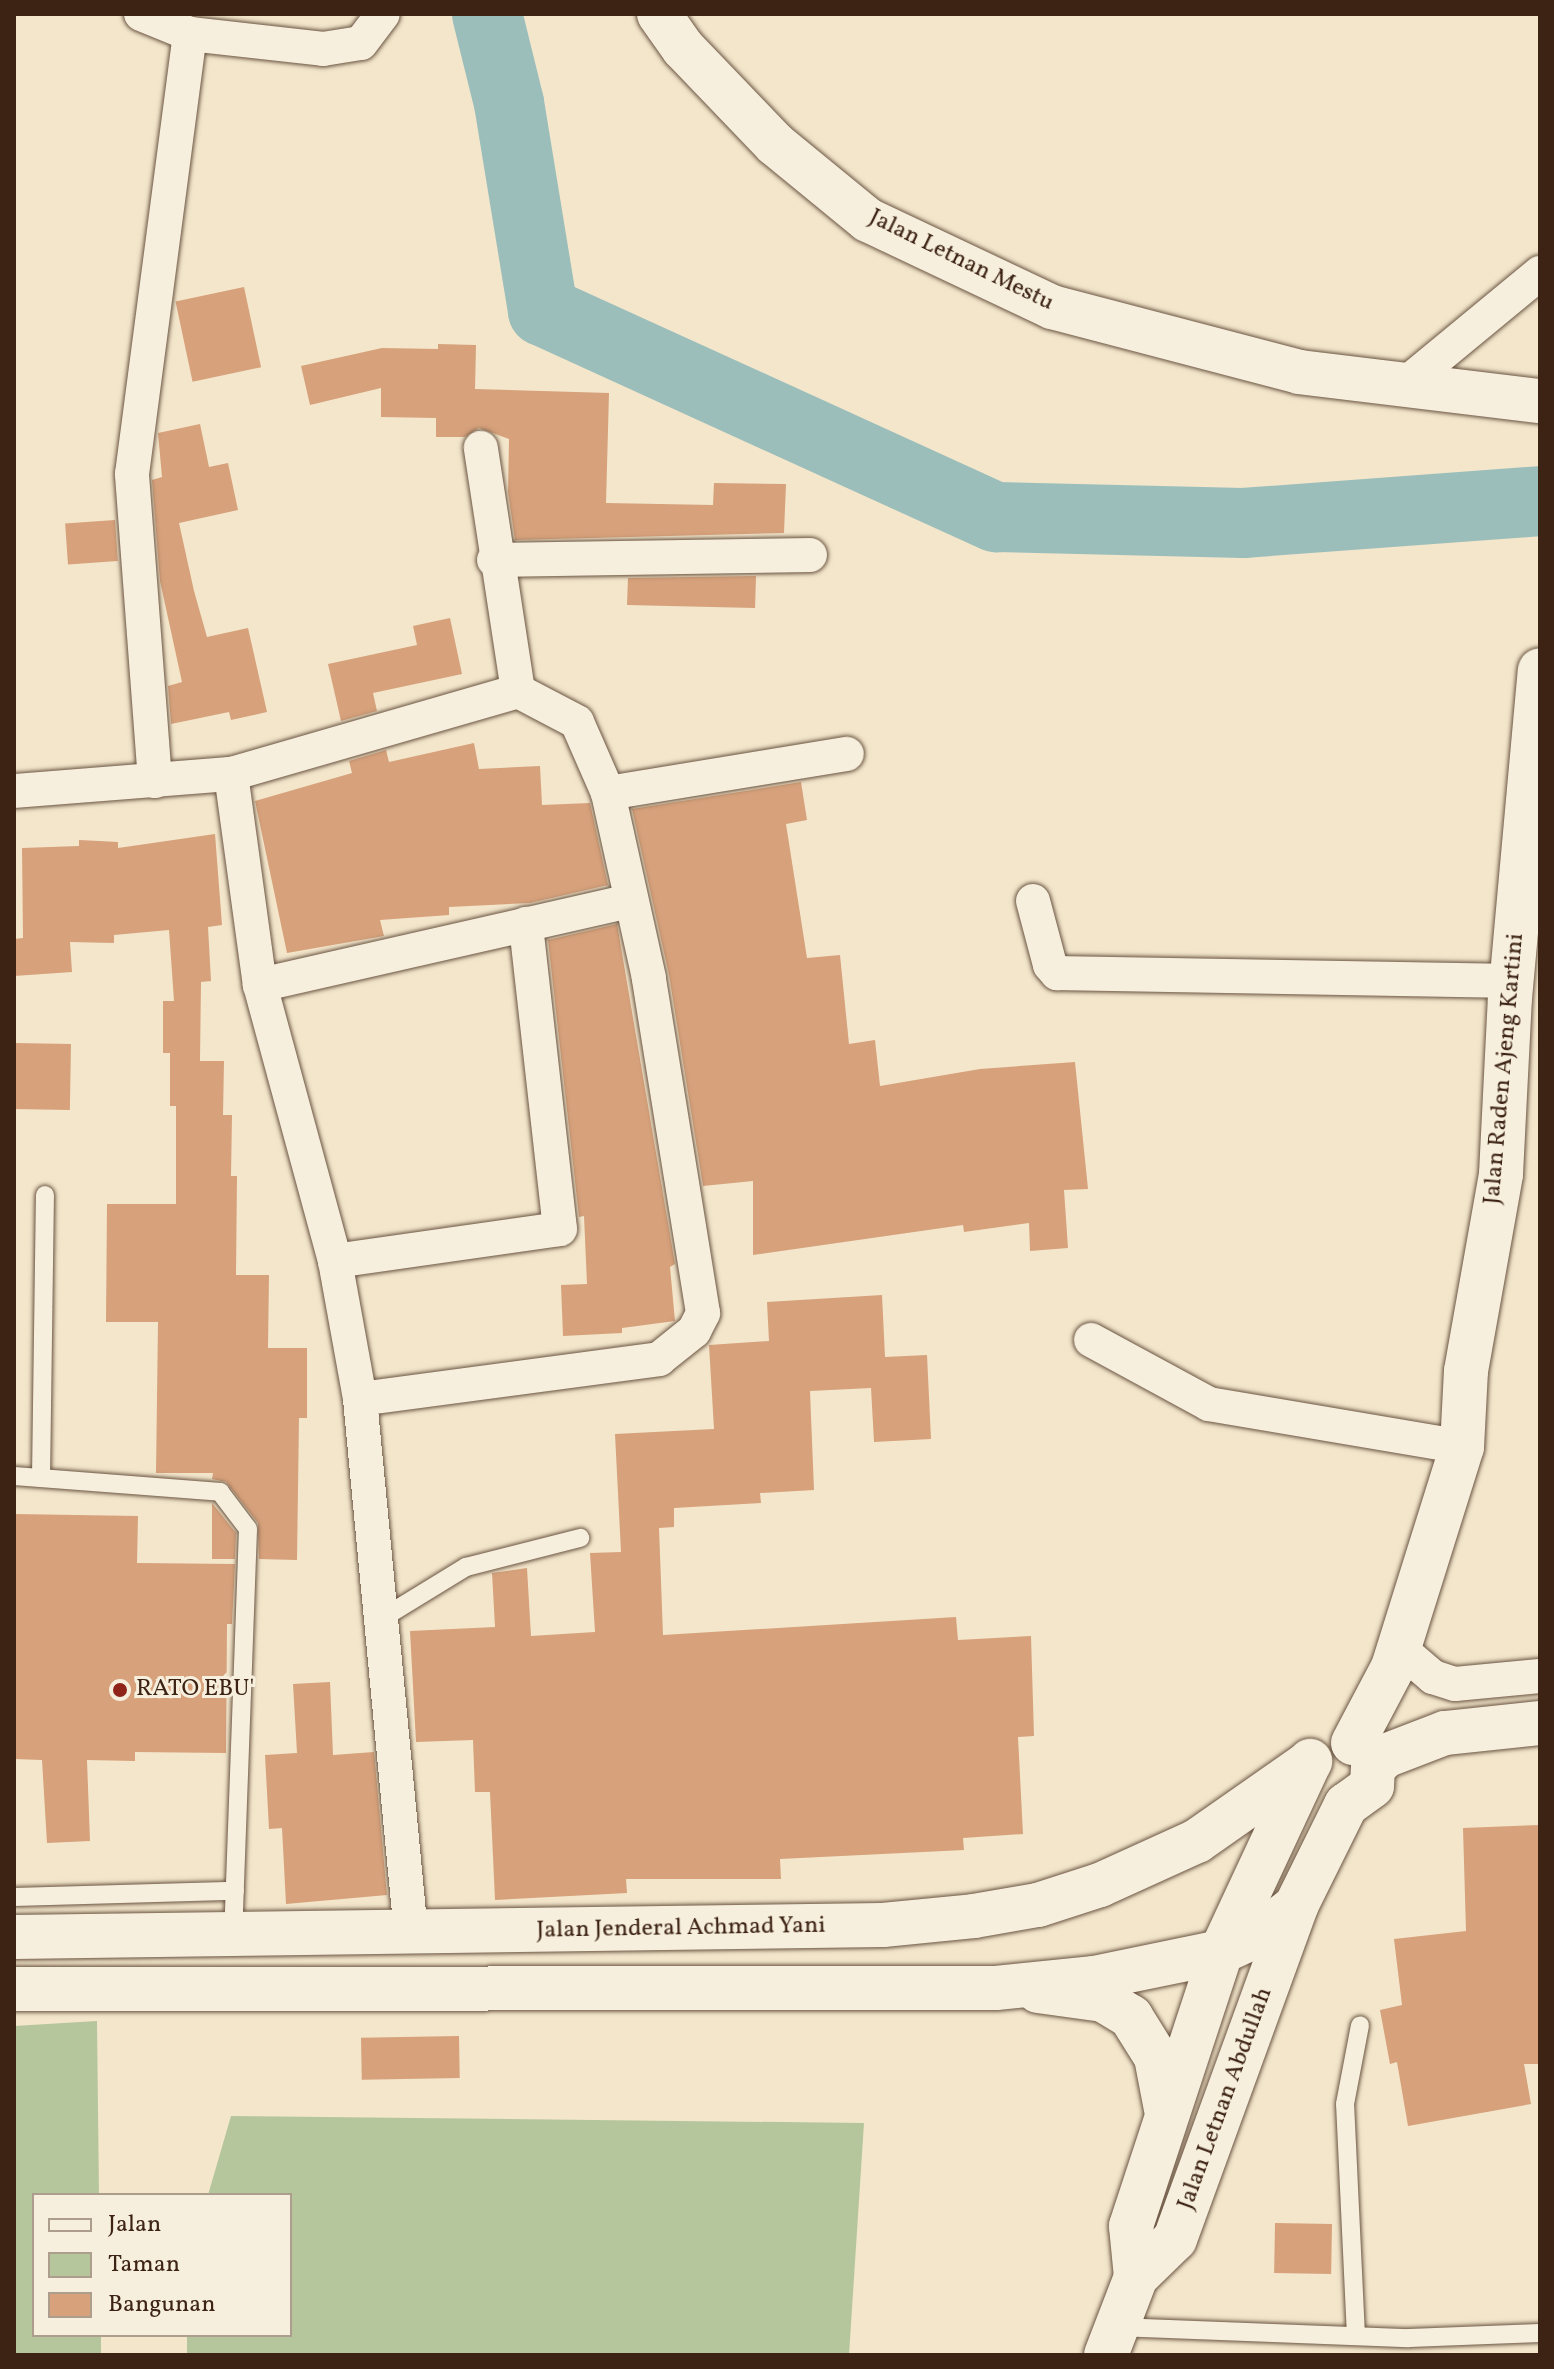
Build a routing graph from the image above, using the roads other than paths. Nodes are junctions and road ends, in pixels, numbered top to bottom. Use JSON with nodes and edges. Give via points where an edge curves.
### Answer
{"nodes":[{"id":1,"x":141,"y":14,"type":"edge"},
{"id":2,"x":383,"y":14,"type":"edge"},
{"id":3,"x":659,"y":14,"type":"edge"},
{"id":4,"x":190,"y":34,"type":"junction"},
{"id":5,"x":1540,"y":273,"type":"edge"},
{"id":6,"x":1403,"y":386,"type":"junction"},
{"id":7,"x":1536,"y":412,"type":"edge"},
{"id":8,"x":481,"y":448,"type":"dead end"},
{"id":9,"x":810,"y":555,"type":"dead end"},
{"id":10,"x":494,"y":560,"type":"junction"},
{"id":11,"x":1540,"y":670,"type":"edge"},
{"id":12,"x":518,"y":691,"type":"junction"},
{"id":13,"x":847,"y":754,"type":"dead end"},
{"id":14,"x":231,"y":774,"type":"junction"},
{"id":15,"x":155,"y":781,"type":"junction"},
{"id":16,"x":1534,"y":790,"type":"edge"},
{"id":17,"x":14,"y":791,"type":"edge"},
{"id":18,"x":608,"y":793,"type":"junction"},
{"id":19,"x":629,"y":901,"type":"junction"},
{"id":20,"x":1033,"y":901,"type":"dead end"},
{"id":21,"x":526,"y":924,"type":"junction"},
{"id":22,"x":1512,"y":981,"type":"junction"},
{"id":23,"x":260,"y":985,"type":"junction"},
{"id":24,"x":45,"y":1195,"type":"dead end"},
{"id":25,"x":335,"y":1261,"type":"junction"},
{"id":26,"x":1091,"y":1340,"type":"dead end"},
{"id":27,"x":360,"y":1399,"type":"junction"},
{"id":28,"x":1462,"y":1447,"type":"junction"},
{"id":29,"x":14,"y":1476,"type":"edge"},
{"id":30,"x":41,"y":1478,"type":"junction"},
{"id":31,"x":580,"y":1538,"type":"dead end"},
{"id":32,"x":381,"y":1619,"type":"junction"},
{"id":33,"x":1399,"y":1648,"type":"junction"},
{"id":34,"x":1540,"y":1676,"type":"edge"},
{"id":35,"x":1540,"y":1723,"type":"edge"},
{"id":36,"x":1363,"y":1755,"type":"junction"},
{"id":37,"x":1310,"y":1762,"type":"junction"},
{"id":38,"x":1346,"y":1805,"type":"junction"},
{"id":39,"x":235,"y":1891,"type":"junction"},
{"id":40,"x":14,"y":1897,"type":"edge"},
{"id":41,"x":1296,"y":1906,"type":"junction"},
{"id":42,"x":411,"y":1934,"type":"junction"},
{"id":43,"x":233,"y":1935,"type":"junction"},
{"id":44,"x":14,"y":1937,"type":"edge"},
{"id":45,"x":1221,"y":1952,"type":"junction"},
{"id":46,"x":996,"y":1988,"type":"junction"},
{"id":47,"x":14,"y":1989,"type":"edge"},
{"id":48,"x":1360,"y":2025,"type":"dead end"},
{"id":49,"x":1166,"y":2112,"type":"junction"},
{"id":50,"x":1136,"y":2277,"type":"junction"},
{"id":51,"x":1540,"y":2333,"type":"edge"},
{"id":52,"x":1356,"y":2336,"type":"junction"},
{"id":53,"x":1112,"y":2341,"type":"edge"}],
"edges":[{"from":1,"to":4,"type":"street"},
{"from":2,"to":4,"type":"street","via":[[351,48]]},
{"from":3,"to":6,"type":"street","name":"Jalan Letnan Mestu","via":[[683,48],[775,144],[868,220],[1052,307],[1299,372]]},
{"from":4,"to":15,"type":"street","via":[[132,474]]},
{"from":5,"to":6,"type":"street"},
{"from":6,"to":7,"type":"street","name":"Jalan Letnan Mestu"},
{"from":8,"to":10,"type":"street"},
{"from":9,"to":10,"type":"street"},
{"from":10,"to":12,"type":"street"},
{"from":11,"to":16,"type":"street","name":"Jalan Raden Ajeng Kartini"},
{"from":12,"to":14,"type":"street"},
{"from":12,"to":18,"type":"street","via":[[567,712],[577,722]]},
{"from":13,"to":18,"type":"street"},
{"from":14,"to":15,"type":"street"},
{"from":14,"to":23,"type":"street"},
{"from":15,"to":17,"type":"street"},
{"from":16,"to":22,"type":"street","name":"Jalan Raden Ajeng Kartini"},
{"from":18,"to":19,"type":"street"},
{"from":19,"to":21,"type":"street"},
{"from":19,"to":27,"type":"street","via":[[649,978],[690,1214],[701,1320],[679,1346],[659,1359]]},
{"from":20,"to":22,"type":"street","via":[[1050,965],[1057,973]]},
{"from":21,"to":23,"type":"street"},
{"from":21,"to":25,"type":"street","via":[[560,1229]]},
{"from":22,"to":28,"type":"street","name":"Jalan Raden Ajeng Kartini","via":[[1501,1174],[1466,1371]]},
{"from":23,"to":25,"type":"street"},
{"from":24,"to":30,"type":"lane"},
{"from":25,"to":27,"type":"street"},
{"from":26,"to":28,"type":"street","via":[[1209,1404]]},
{"from":27,"to":32,"type":"street"},
{"from":28,"to":33,"type":"street","name":"Jalan Raden Ajeng Kartini"},
{"from":29,"to":30,"type":"lane"},
{"from":30,"to":39,"type":"lane","via":[[220,1492],[248,1529]]},
{"from":31,"to":32,"type":"lane","via":[[466,1567]]},
{"from":32,"to":42,"type":"street"},
{"from":33,"to":34,"type":"street","via":[[1433,1677],[1455,1684]]},
{"from":33,"to":36,"type":"street","name":"Jalan Raden Ajeng Kartini"},
{"from":35,"to":36,"type":"street","via":[[1422,1739],[1385,1756]]},
{"from":36,"to":37,"type":"street","via":[[1332,1741]]},
{"from":36,"to":38,"type":"street","via":[[1372,1786]]},
{"from":37,"to":38,"type":"street","via":[[1314,1792],[1328,1803]]},
{"from":37,"to":42,"type":"street","name":"Jalan Jenderal Achmad Yani","via":[[1197,1841],[1100,1885],[1038,1905],[883,1925]]},
{"from":37,"to":45,"type":"street","name":"Jalan Letnan Abdullah"},
{"from":38,"to":41,"type":"street","name":"Jalan Letnan Abdullah"},
{"from":39,"to":40,"type":"lane"},
{"from":39,"to":43,"type":"lane"},
{"from":41,"to":45,"type":"street","via":[[1260,1934]]},
{"from":41,"to":50,"type":"street","name":"Jalan Letnan Abdullah","via":[[1175,2239]]},
{"from":42,"to":43,"type":"street","name":"Jalan Jenderal Achmad Yani"},
{"from":43,"to":44,"type":"street","name":"Jalan Jenderal Achmad Yani"},
{"from":45,"to":46,"type":"street","via":[[1094,1978]]},
{"from":45,"to":49,"type":"street","name":"Jalan Letnan Abdullah"},
{"from":46,"to":47,"type":"street"},
{"from":46,"to":49,"type":"street","via":[[1071,1993],[1103,2000],[1131,2017],[1156,2057]]},
{"from":48,"to":52,"type":"lane","via":[[1345,2104]]},
{"from":49,"to":50,"type":"street","name":"Jalan Letnan Abdullah","via":[[1131,2226]]},
{"from":50,"to":53,"type":"street","name":"Jalan Letnan Abdullah"},
{"from":51,"to":52,"type":"lane"},
{"from":52,"to":53,"type":"lane"}]}
